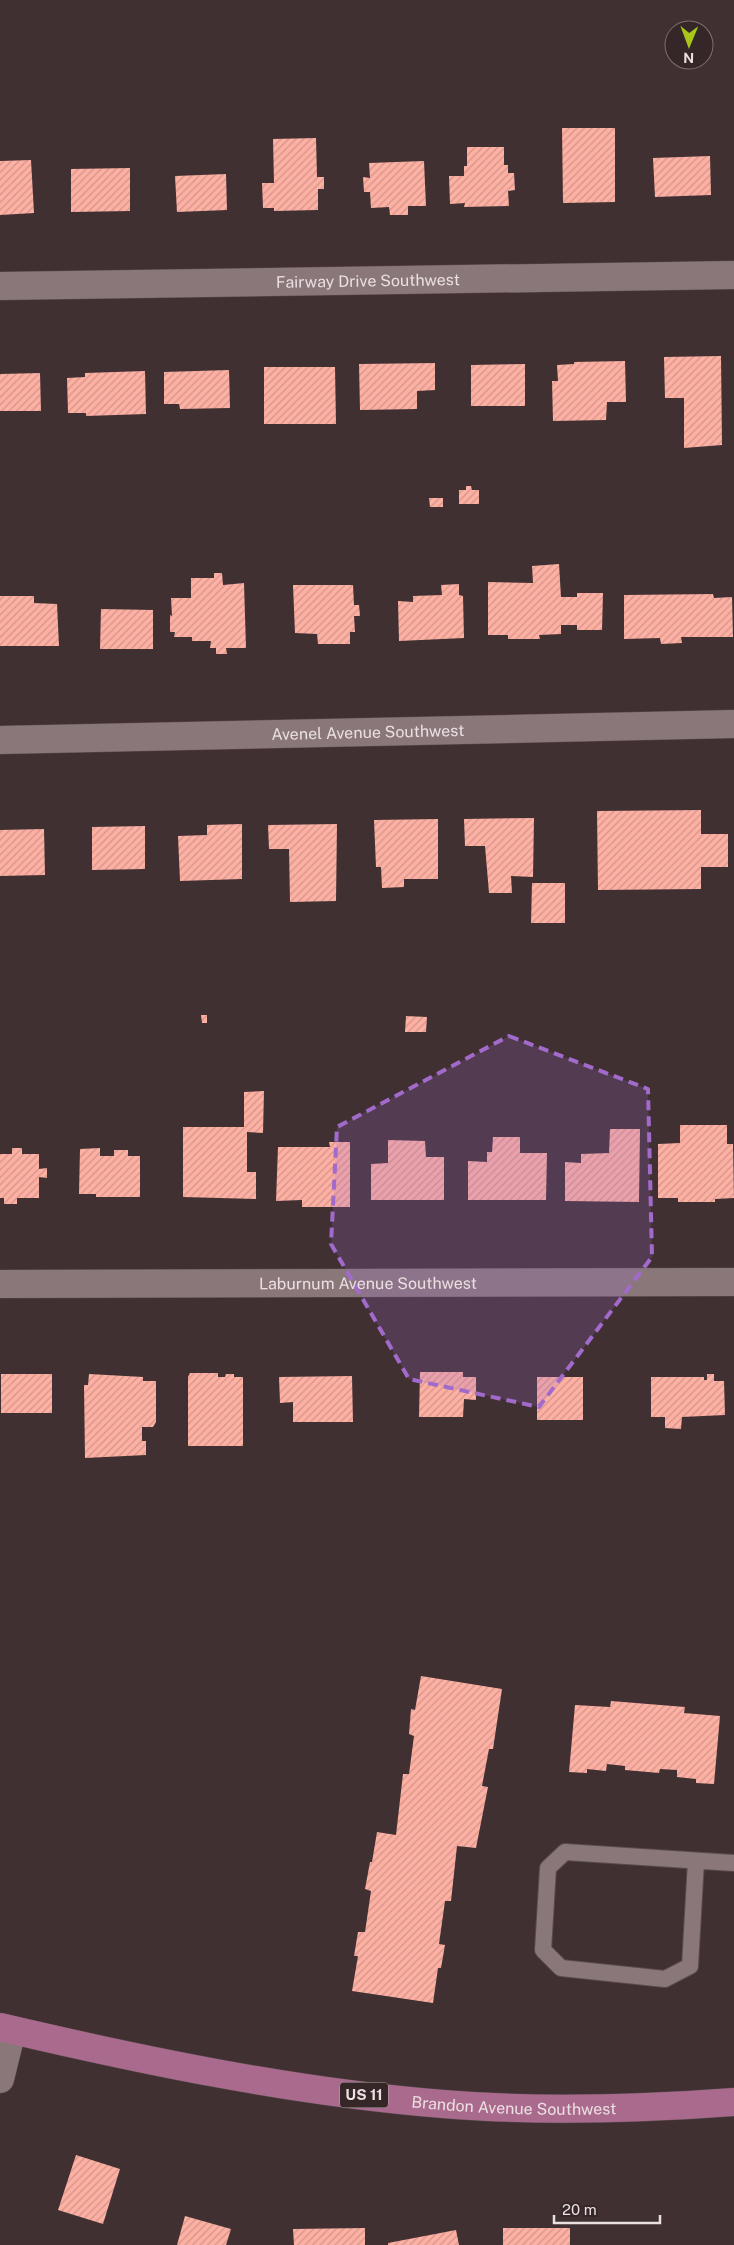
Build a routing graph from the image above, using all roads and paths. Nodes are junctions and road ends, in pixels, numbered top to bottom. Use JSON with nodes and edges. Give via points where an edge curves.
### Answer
{"nodes":[{"id":1,"x":734,"y":275,"type":"edge"},
{"id":2,"x":0,"y":286,"type":"edge"},
{"id":3,"x":734,"y":724,"type":"edge"},
{"id":4,"x":0,"y":740,"type":"edge"},
{"id":5,"x":734,"y":1282,"type":"edge"},
{"id":6,"x":0,"y":1284,"type":"edge"},
{"id":7,"x":696,"y":1861,"type":"junction"},
{"id":8,"x":734,"y":1863,"type":"edge"},
{"id":9,"x":6,"y":2029,"type":"edge"},
{"id":10,"x":0,"y":2079,"type":"edge"},
{"id":11,"x":734,"y":2102,"type":"edge"}],
"edges":[{"from":1,"to":2,"type":"street","name":"Fairway Drive Southwest"},
{"from":3,"to":4,"type":"street","name":"Avenel Avenue Southwest"},
{"from":5,"to":6,"type":"street","name":"Laburnum Avenue Southwest"},
{"from":7,"to":7,"type":"lane","via":[[564,1852],[548,1868],[543,1950],[561,1968],[665,1979],[690,1966]]},
{"from":7,"to":8,"type":"lane"},
{"from":9,"to":10,"type":"street"},
{"from":9,"to":11,"type":"main road","name":"Brandon Avenue Southwest","number":"US 11","via":[[241,2078],[444,2104],[558,2109]]}]}
